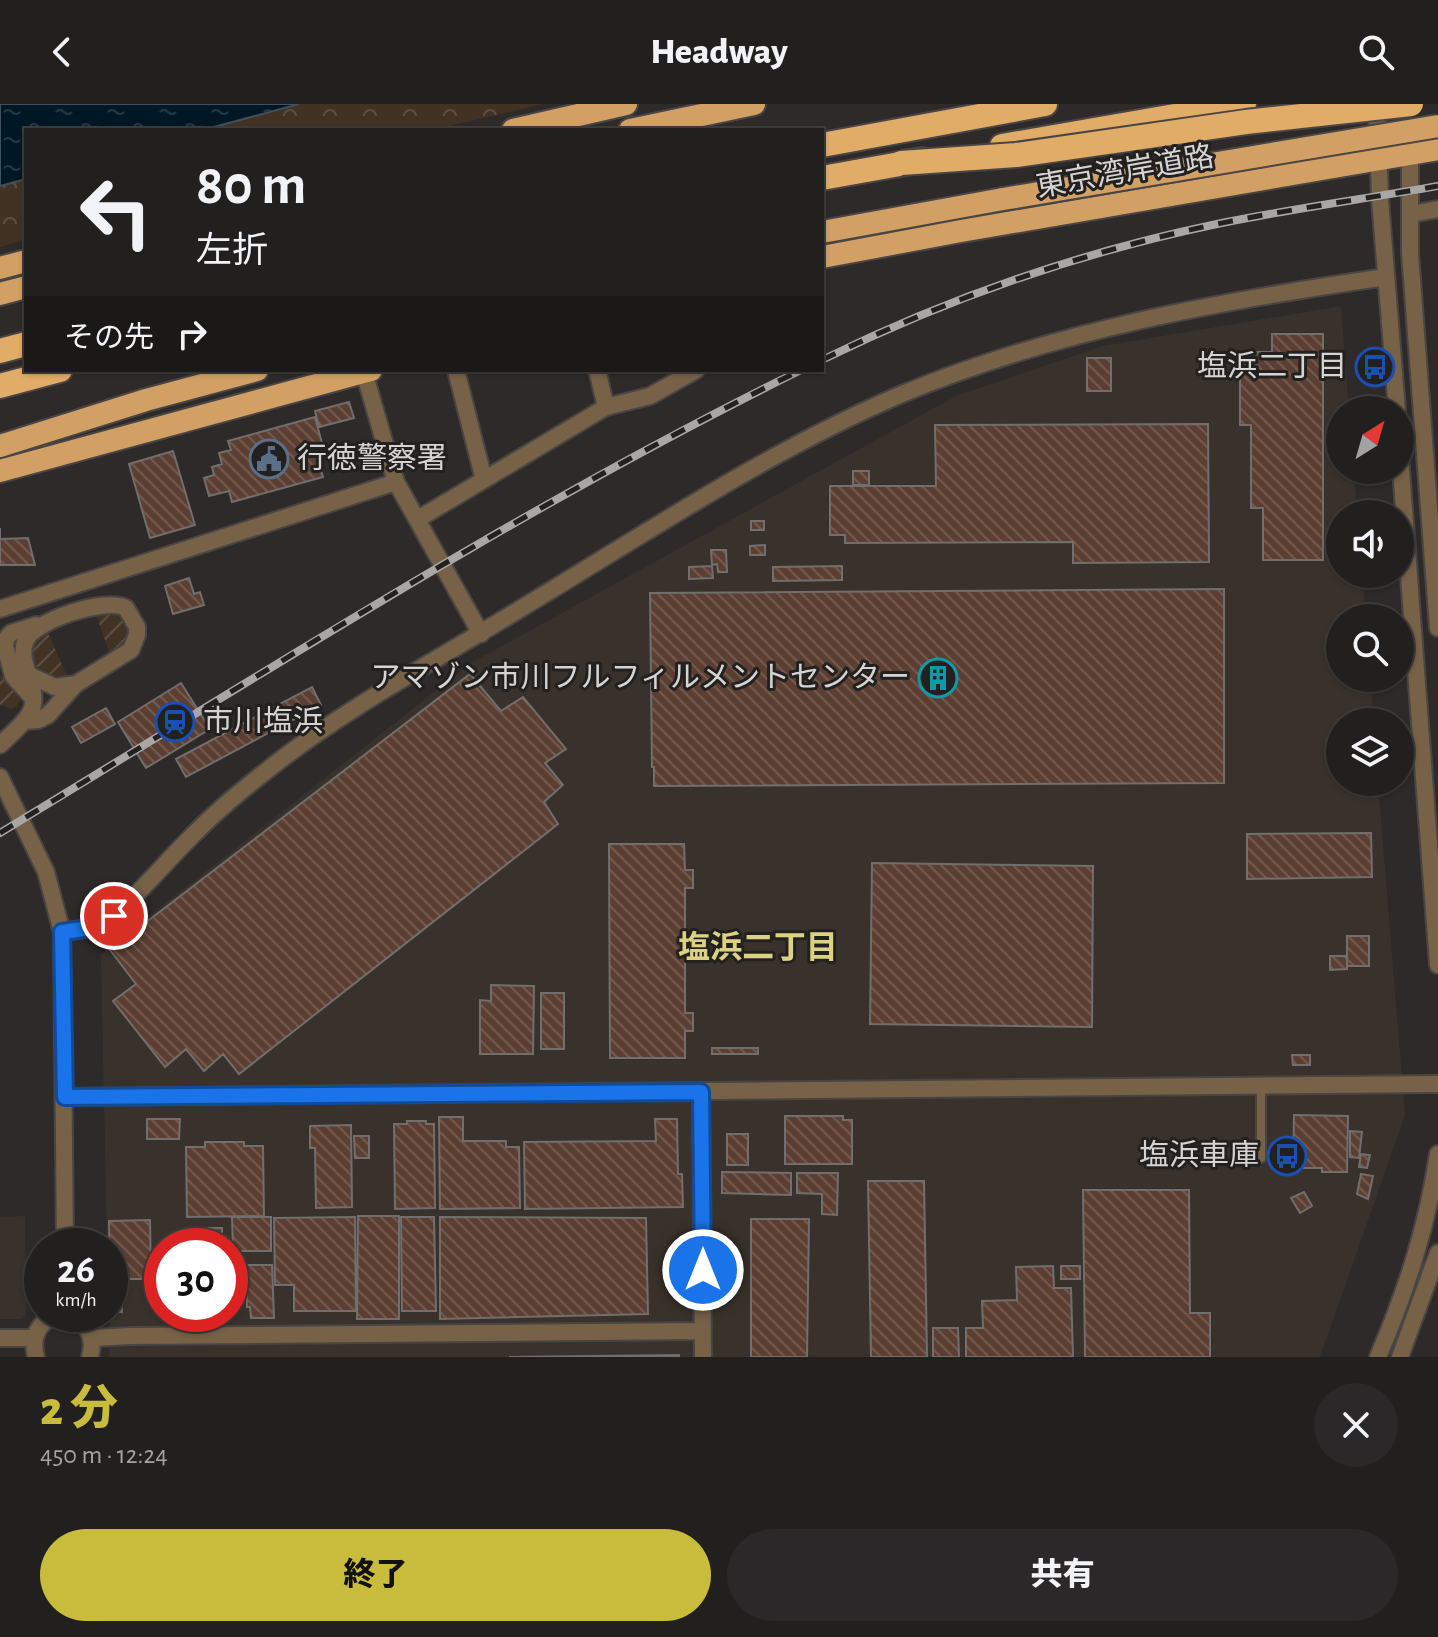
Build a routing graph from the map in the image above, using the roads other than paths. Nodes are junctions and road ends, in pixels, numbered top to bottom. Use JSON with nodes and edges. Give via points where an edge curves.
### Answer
{"nodes":[{"id":1,"x":626,"y":104,"type":"edge"},
{"id":2,"x":754,"y":104,"type":"edge"},
{"id":3,"x":1045,"y":104,"type":"edge"},
{"id":4,"x":1244,"y":104,"type":"edge"},
{"id":5,"x":1377,"y":104,"type":"edge"},
{"id":6,"x":1409,"y":104,"type":"edge"},
{"id":7,"x":1438,"y":126,"type":"edge"},
{"id":8,"x":522,"y":128,"type":"edge"},
{"id":9,"x":640,"y":128,"type":"edge"},
{"id":10,"x":824,"y":145,"type":"edge"},
{"id":11,"x":1438,"y":149,"type":"edge"},
{"id":12,"x":1411,"y":154,"type":"junction"},
{"id":13,"x":1379,"y":159,"type":"junction"},
{"id":14,"x":901,"y":163,"type":"junction"},
{"id":15,"x":824,"y":178,"type":"edge"},
{"id":16,"x":1438,"y":209,"type":"edge"},
{"id":17,"x":1411,"y":214,"type":"junction"},
{"id":18,"x":824,"y":232,"type":"edge"},
{"id":19,"x":824,"y":257,"type":"edge"},
{"id":20,"x":24,"y":262,"type":"edge"},
{"id":21,"x":0,"y":268,"type":"edge"},
{"id":22,"x":1386,"y":277,"type":"junction"},
{"id":23,"x":24,"y":288,"type":"edge"},
{"id":24,"x":0,"y":294,"type":"edge"},
{"id":25,"x":24,"y":345,"type":"edge"},
{"id":26,"x":0,"y":351,"type":"edge"},
{"id":27,"x":52,"y":372,"type":"edge"},
{"id":28,"x":250,"y":372,"type":"edge"},
{"id":29,"x":364,"y":372,"type":"edge"},
{"id":30,"x":368,"y":372,"type":"edge"},
{"id":31,"x":457,"y":372,"type":"edge"},
{"id":32,"x":597,"y":372,"type":"edge"},
{"id":33,"x":692,"y":372,"type":"edge"},
{"id":34,"x":0,"y":386,"type":"edge"},
{"id":35,"x":1395,"y":396,"type":"edge"},
{"id":36,"x":1421,"y":400,"type":"junction"},
{"id":37,"x":1414,"y":402,"type":"edge"},
{"id":38,"x":606,"y":407,"type":"junction"},
{"id":39,"x":0,"y":446,"type":"edge"},
{"id":40,"x":0,"y":471,"type":"edge"},
{"id":41,"x":484,"y":480,"type":"junction"},
{"id":42,"x":396,"y":482,"type":"junction"},
{"id":43,"x":418,"y":519,"type":"junction"},
{"id":44,"x":1432,"y":554,"type":"junction"},
{"id":45,"x":1414,"y":556,"type":"edge"},
{"id":46,"x":1411,"y":588,"type":"edge"},
{"id":47,"x":0,"y":609,"type":"edge"},
{"id":48,"x":39,"y":624,"type":"junction"},
{"id":49,"x":1438,"y":628,"type":"edge"},
{"id":50,"x":481,"y":634,"type":"junction"},
{"id":51,"x":29,"y":675,"type":"junction"},
{"id":52,"x":76,"y":684,"type":"junction"},
{"id":53,"x":33,"y":698,"type":"junction"},
{"id":54,"x":24,"y":721,"type":"junction"},
{"id":55,"x":0,"y":745,"type":"edge"},
{"id":56,"x":0,"y":777,"type":"edge"},
{"id":57,"x":1432,"y":795,"type":"edge"},
{"id":58,"x":1436,"y":906,"type":"edge"},
{"id":59,"x":62,"y":932,"type":"junction"},
{"id":60,"x":1438,"y":965,"type":"edge"},
{"id":61,"x":1438,"y":1084,"type":"edge"},
{"id":62,"x":1261,"y":1086,"type":"junction"},
{"id":63,"x":701,"y":1092,"type":"junction"},
{"id":64,"x":65,"y":1097,"type":"junction"},
{"id":65,"x":1438,"y":1154,"type":"edge"},
{"id":66,"x":1261,"y":1158,"type":"dead end"},
{"id":67,"x":65,"y":1228,"type":"edge"},
{"id":68,"x":1438,"y":1253,"type":"edge"},
{"id":69,"x":703,"y":1331,"type":"junction"},
{"id":70,"x":37,"y":1332,"type":"edge"},
{"id":71,"x":88,"y":1332,"type":"edge"},
{"id":72,"x":0,"y":1338,"type":"edge"},
{"id":73,"x":34,"y":1338,"type":"junction"},
{"id":74,"x":92,"y":1338,"type":"junction"},
{"id":75,"x":36,"y":1357,"type":"edge"},
{"id":76,"x":90,"y":1357,"type":"edge"},
{"id":77,"x":703,"y":1357,"type":"edge"},
{"id":78,"x":1378,"y":1357,"type":"edge"},
{"id":79,"x":1400,"y":1357,"type":"edge"}],
"edges":[{"from":1,"to":8,"type":"highway"},
{"from":2,"to":9,"type":"highway"},
{"from":3,"to":10,"type":"highway"},
{"from":4,"to":14,"type":"highway","bridge":true},
{"from":5,"to":13,"type":"street"},
{"from":6,"to":12,"type":"street"},
{"from":6,"to":14,"type":"highway","bridge":true,"via":[[1016,155]]},
{"from":7,"to":18,"type":"highway","name":"東京湾岸道路","bridge":true},
{"from":11,"to":12,"type":"highway","name":"東京湾岸道路"},
{"from":12,"to":13,"type":"highway","name":"東京湾岸道路"},
{"from":12,"to":17,"type":"street"},
{"from":13,"to":19,"type":"highway","name":"東京湾岸道路"},
{"from":13,"to":22,"type":"street"},
{"from":14,"to":15,"type":"highway"},
{"from":16,"to":17,"type":"street"},
{"from":17,"to":36,"type":"street"},
{"from":20,"to":21,"type":"highway"},
{"from":22,"to":35,"type":"street"},
{"from":22,"to":50,"type":"street","via":[[1146,318],[1034,347],[914,390],[827,429],[732,481]]},
{"from":23,"to":24,"type":"highway"},
{"from":25,"to":26,"type":"highway"},
{"from":27,"to":34,"type":"highway"},
{"from":28,"to":39,"type":"highway"},
{"from":29,"to":40,"type":"highway"},
{"from":30,"to":42,"type":"street"},
{"from":31,"to":41,"type":"street"},
{"from":32,"to":38,"type":"street"},
{"from":33,"to":38,"type":"street","via":[[650,396]]},
{"from":36,"to":37,"type":"street"},
{"from":36,"to":44,"type":"street"},
{"from":38,"to":41,"type":"street"},
{"from":41,"to":43,"type":"street"},
{"from":42,"to":43,"type":"street"},
{"from":42,"to":47,"type":"street"},
{"from":43,"to":50,"type":"street"},
{"from":44,"to":45,"type":"street"},
{"from":44,"to":49,"type":"street"},
{"from":46,"to":57,"type":"street"},
{"from":48,"to":51,"type":"street","via":[[24,647]]},
{"from":48,"to":52,"type":"street","via":[[112,603],[130,612],[137,635],[131,650]]},
{"from":48,"to":53,"type":"street","via":[[11,633],[5,646],[13,676]]},
{"from":50,"to":59,"type":"street","via":[[319,732],[266,771],[192,835],[105,923]]},
{"from":51,"to":52,"type":"street","via":[[55,687]]},
{"from":51,"to":53,"type":"street"},
{"from":52,"to":54,"type":"street","via":[[48,715]]},
{"from":53,"to":54,"type":"street"},
{"from":54,"to":55,"type":"street"},
{"from":56,"to":59,"type":"street","via":[[46,872]]},
{"from":57,"to":58,"type":"street"},
{"from":58,"to":60,"type":"street"},
{"from":59,"to":64,"type":"street"},
{"from":61,"to":62,"type":"street"},
{"from":62,"to":63,"type":"street"},
{"from":62,"to":66,"type":"lane"},
{"from":63,"to":64,"type":"street"},
{"from":63,"to":69,"type":"street"},
{"from":64,"to":67,"type":"street"},
{"from":65,"to":78,"type":"street","via":[[1416,1260]]},
{"from":68,"to":79,"type":"street"},
{"from":69,"to":74,"type":"street"},
{"from":69,"to":77,"type":"street"},
{"from":70,"to":73,"type":"street"},
{"from":71,"to":74,"type":"street"},
{"from":72,"to":73,"type":"street"},
{"from":73,"to":75,"type":"street"},
{"from":74,"to":76,"type":"street"}]}
